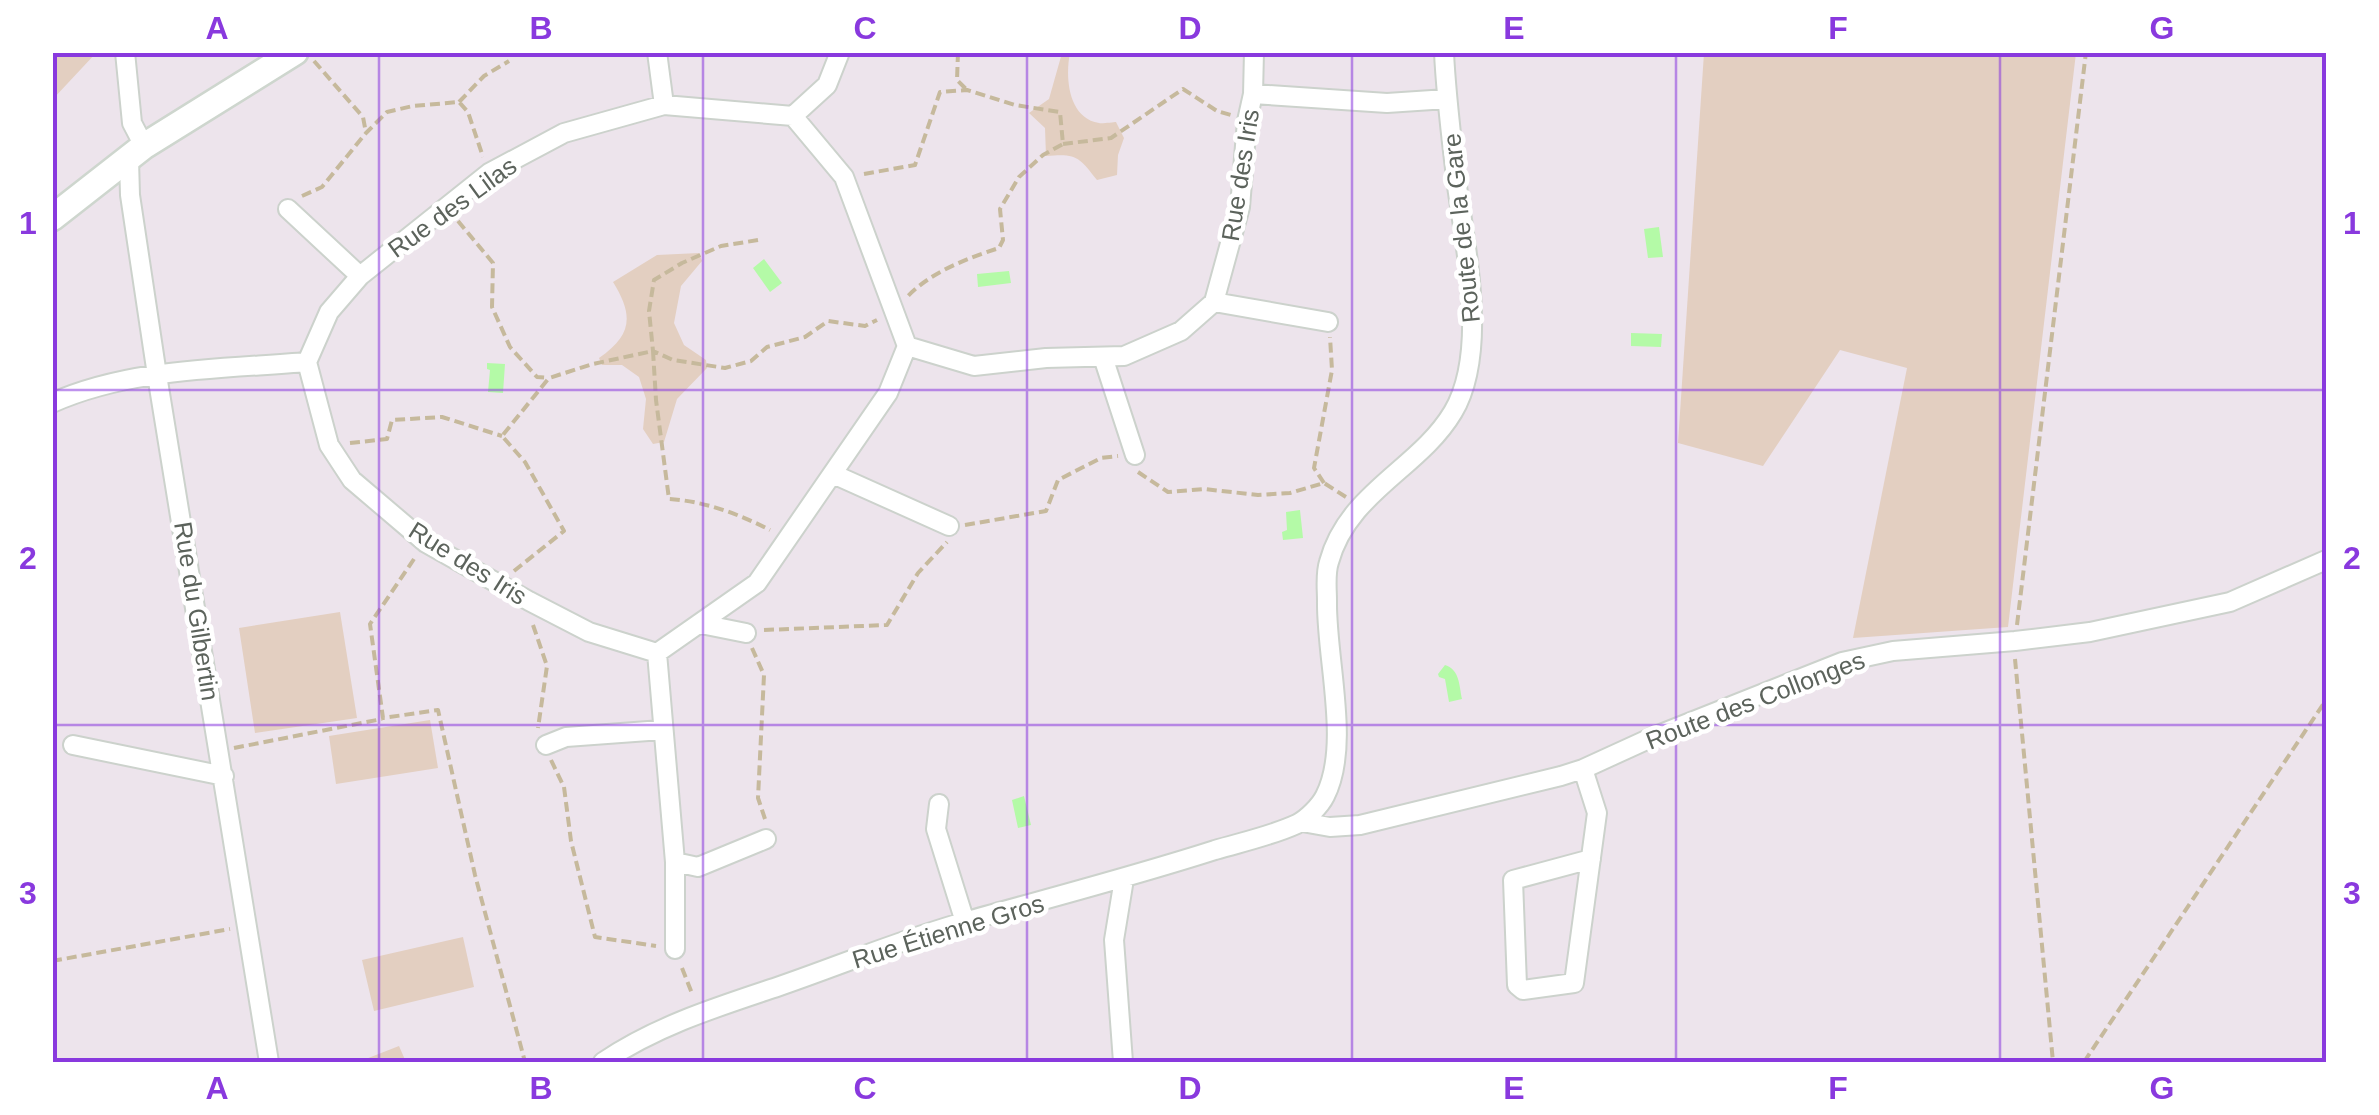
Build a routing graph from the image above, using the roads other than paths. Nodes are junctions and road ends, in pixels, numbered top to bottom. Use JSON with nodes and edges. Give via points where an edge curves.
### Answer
{"nodes":[{"id":1,"x":126,"y":52,"type":"edge"},
{"id":2,"x":295,"y":52,"type":"edge"},
{"id":3,"x":657,"y":52,"type":"edge"},
{"id":4,"x":840,"y":52,"type":"edge"},
{"id":5,"x":1254,"y":52,"type":"edge"},
{"id":6,"x":1444,"y":52,"type":"edge"},
{"id":7,"x":1252,"y":94,"type":"junction"},
{"id":8,"x":1447,"y":98,"type":"junction"},
{"id":9,"x":664,"y":105,"type":"junction"},
{"id":10,"x":793,"y":116,"type":"junction"},
{"id":11,"x":137,"y":153,"type":"junction"},
{"id":12,"x":288,"y":209,"type":"road end"},
{"id":13,"x":52,"y":218,"type":"edge"},
{"id":14,"x":360,"y":276,"type":"junction"},
{"id":15,"x":1214,"y":302,"type":"junction"},
{"id":16,"x":1328,"y":322,"type":"road end"},
{"id":17,"x":907,"y":346,"type":"junction"},
{"id":18,"x":1103,"y":357,"type":"junction"},
{"id":19,"x":307,"y":362,"type":"junction"},
{"id":20,"x":158,"y":374,"type":"junction"},
{"id":21,"x":52,"y":403,"type":"edge"},
{"id":22,"x":1135,"y":455,"type":"road end"},
{"id":23,"x":833,"y":474,"type":"junction"},
{"id":24,"x":950,"y":526,"type":"road end"},
{"id":25,"x":2326,"y":560,"type":"edge"},
{"id":26,"x":700,"y":624,"type":"junction"},
{"id":27,"x":746,"y":633,"type":"road end"},
{"id":28,"x":657,"y":652,"type":"junction"},
{"id":29,"x":662,"y":730,"type":"junction"},
{"id":30,"x":73,"y":744,"type":"dead end"},
{"id":31,"x":546,"y":746,"type":"road end"},
{"id":32,"x":1583,"y":769,"type":"junction"},
{"id":33,"x":224,"y":776,"type":"junction"},
{"id":34,"x":939,"y":804,"type":"dead end"},
{"id":35,"x":1302,"y":822,"type":"junction"},
{"id":36,"x":766,"y":839,"type":"road end"},
{"id":37,"x":1591,"y":859,"type":"junction"},
{"id":38,"x":675,"y":862,"type":"junction"},
{"id":39,"x":1124,"y":879,"type":"junction"},
{"id":40,"x":965,"y":922,"type":"junction"},
{"id":41,"x":675,"y":949,"type":"road end"},
{"id":42,"x":269,"y":1062,"type":"edge"},
{"id":43,"x":604,"y":1062,"type":"edge"},
{"id":44,"x":1123,"y":1062,"type":"edge"}],
"edges":[{"from":1,"to":11,"type":"street","name":"Rue du Gilbertin"},
{"from":2,"to":11,"type":"main road"},
{"from":3,"to":9,"type":"street"},
{"from":4,"to":10,"type":"street","via":[[827,86]]},
{"from":5,"to":7,"type":"street"},
{"from":6,"to":8,"type":"street","name":"Route de la Gare"},
{"from":7,"to":8,"type":"street","name":"Rue des Iris","via":[[1387,103]]},
{"from":7,"to":15,"type":"street","name":"Rue des Iris","via":[[1240,207]]},
{"from":8,"to":35,"type":"street","name":"Route de la Gare","via":[[1469,277],[1472,341],[1465,381],[1436,436],[1340,530],[1327,566],[1326,619],[1336,764],[1324,799]]},
{"from":9,"to":10,"type":"street","name":"Rue des Lilas"},
{"from":9,"to":14,"type":"street","name":"Rue des Lilas","via":[[564,134],[488,174]]},
{"from":10,"to":17,"type":"street","via":[[844,177]]},
{"from":11,"to":13,"type":"main road"},
{"from":11,"to":20,"type":"street","name":"Rue du Gilbertin","via":[[130,195]]},
{"from":12,"to":14,"type":"street"},
{"from":14,"to":19,"type":"street","name":"Rue des Lilas","via":[[330,312]]},
{"from":15,"to":16,"type":"street"},
{"from":15,"to":18,"type":"street","via":[[1182,331],[1124,356]]},
{"from":17,"to":18,"type":"street","via":[[974,366]]},
{"from":17,"to":23,"type":"street","via":[[888,393]]},
{"from":18,"to":22,"type":"street"},
{"from":19,"to":20,"type":"street"},
{"from":19,"to":28,"type":"street","name":"Rue des Iris","via":[[329,445],[352,480],[426,543],[590,632]]},
{"from":20,"to":21,"type":"street"},
{"from":20,"to":33,"type":"street","name":"Rue du Gilbertin"},
{"from":23,"to":24,"type":"street"},
{"from":23,"to":26,"type":"street","via":[[757,584]]},
{"from":25,"to":32,"type":"street","name":"Route des Collonges","via":[[2230,602],[2090,632],[1842,662]]},
{"from":26,"to":27,"type":"street"},
{"from":26,"to":28,"type":"street"},
{"from":28,"to":29,"type":"street"},
{"from":29,"to":31,"type":"street","via":[[566,737]]},
{"from":29,"to":38,"type":"street"},
{"from":30,"to":33,"type":"street"},
{"from":32,"to":35,"type":"street","name":"Route des Collonges","via":[[1360,825]]},
{"from":32,"to":37,"type":"street","via":[[1598,813]]},
{"from":33,"to":42,"type":"street","name":"Rue du Gilbertin"},
{"from":34,"to":40,"type":"street","via":[[936,828]]},
{"from":35,"to":39,"type":"street","name":"Rue Étienne Gros"},
{"from":36,"to":38,"type":"street","via":[[698,867]]},
{"from":37,"to":37,"type":"street","via":[[1574,983],[1524,990],[1518,986],[1514,880]]},
{"from":38,"to":41,"type":"street"},
{"from":39,"to":40,"type":"street","name":"Rue Étienne Gros"},
{"from":39,"to":44,"type":"street","via":[[1114,940]]},
{"from":40,"to":43,"type":"street","name":"Rue Étienne Gros","via":[[700,1014]]}]}
